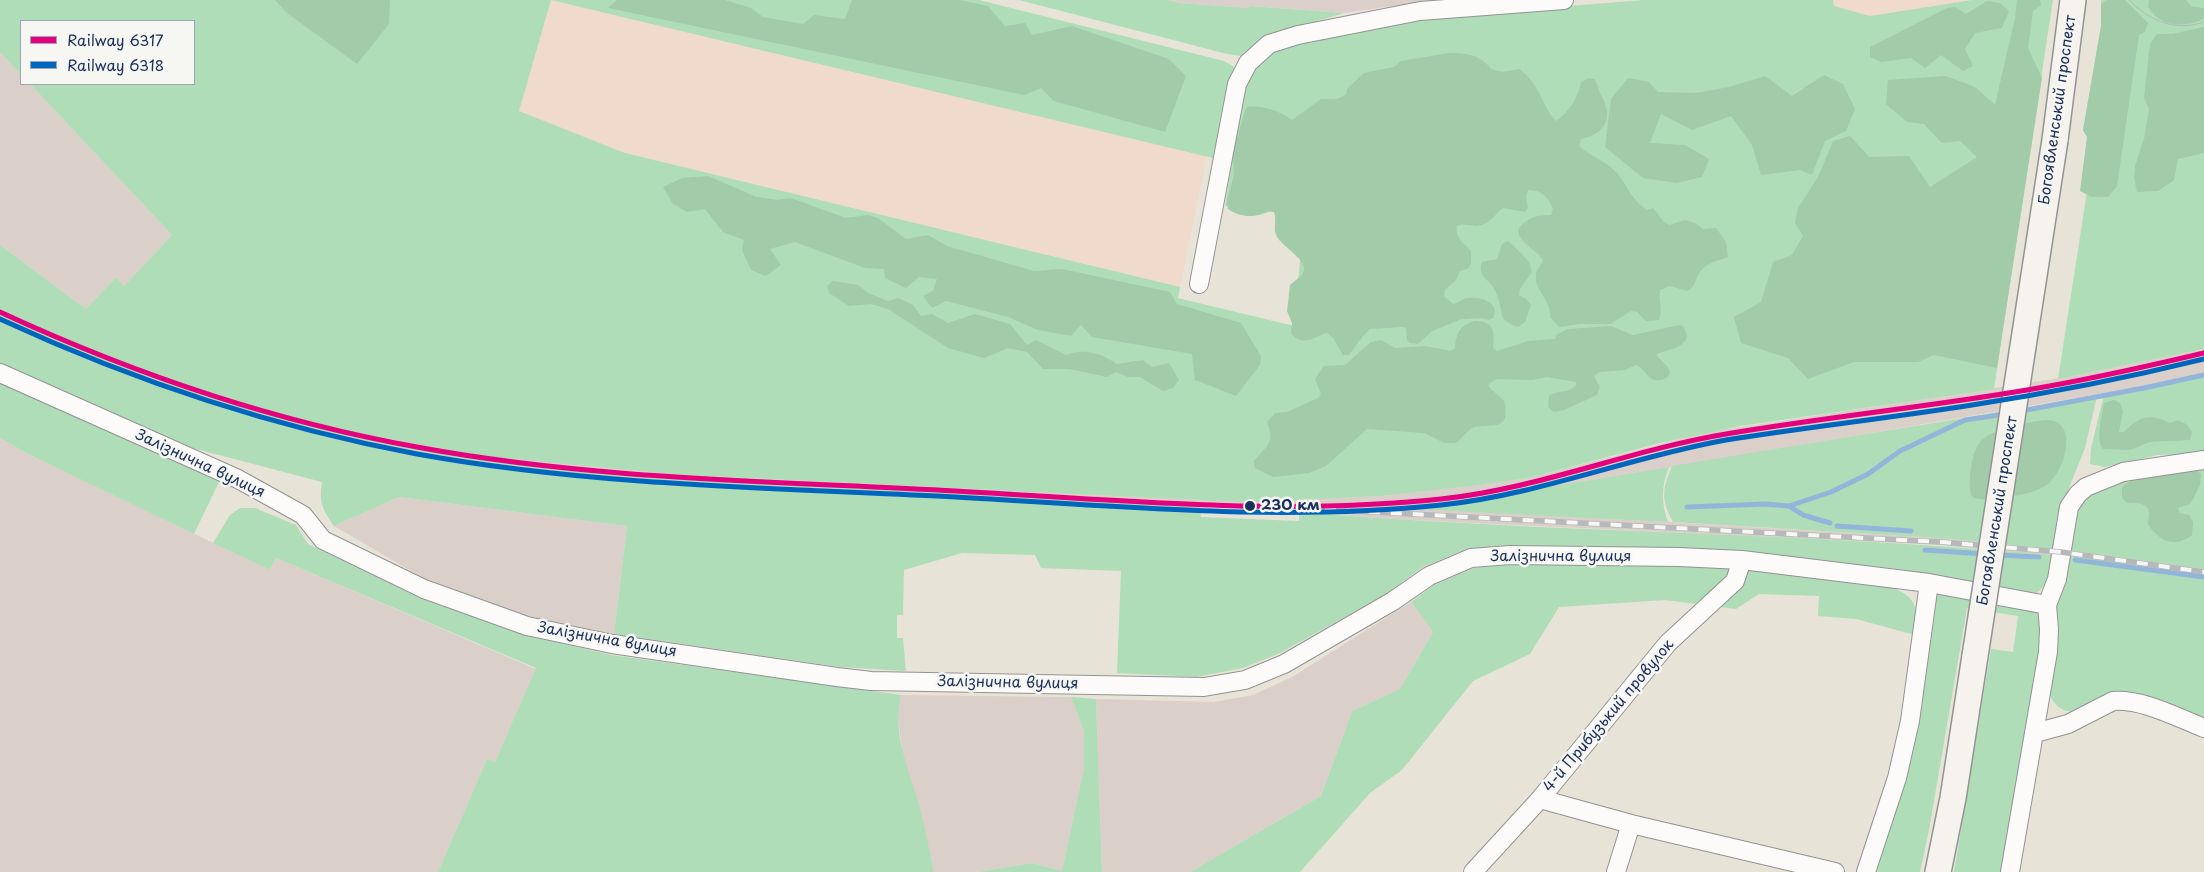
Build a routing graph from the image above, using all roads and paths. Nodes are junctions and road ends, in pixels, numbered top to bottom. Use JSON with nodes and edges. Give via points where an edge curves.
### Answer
{"nodes":[{"id":1,"x":1564,"y":0,"type":"edge"},
{"id":2,"x":2073,"y":0,"type":"edge"},
{"id":3,"x":1199,"y":284,"type":"dead end"},
{"id":4,"x":0,"y":373,"type":"edge"},
{"id":5,"x":2204,"y":460,"type":"edge"},
{"id":6,"x":1742,"y":560,"type":"junction"},
{"id":7,"x":1929,"y":583,"type":"junction"},
{"id":8,"x":2047,"y":605,"type":"junction"},
{"id":9,"x":2204,"y":728,"type":"edge"},
{"id":10,"x":2035,"y":733,"type":"junction"},
{"id":11,"x":1540,"y":799,"type":"junction"},
{"id":12,"x":1630,"y":824,"type":"junction"},
{"id":13,"x":1473,"y":872,"type":"edge"},
{"id":14,"x":1616,"y":872,"type":"edge"},
{"id":15,"x":1835,"y":872,"type":"edge"},
{"id":16,"x":1866,"y":872,"type":"edge"},
{"id":17,"x":1938,"y":872,"type":"edge"},
{"id":18,"x":2010,"y":872,"type":"edge"}],
"edges":[{"from":1,"to":3,"type":"street","via":[[1420,11],[1298,35],[1269,44],[1248,63],[1237,84]]},
{"from":2,"to":17,"type":"main road","name":"Богоявленський проспект","bridge":true,"via":[[2055,140],[1953,798]]},
{"from":4,"to":6,"type":"street","name":"Залізнична вулиця","via":[[238,479],[303,515],[323,540],[424,589],[526,626],[612,644],[871,681],[1204,687],[1245,680],[1284,664],[1393,601],[1429,576],[1471,558],[1510,555]]},
{"from":5,"to":8,"type":"street","via":[[2123,472],[2086,487],[2070,507],[2057,579]]},
{"from":6,"to":7,"type":"street","name":"Залізнична вулиця"},
{"from":6,"to":11,"type":"street","name":"4-й Прибузький провулок","via":[[1735,581],[1668,643]]},
{"from":7,"to":8,"type":"street","name":"Залізнична вулиця"},
{"from":7,"to":16,"type":"street","via":[[1910,721],[1897,778]]},
{"from":8,"to":10,"type":"street","via":[[2048,652]]},
{"from":9,"to":10,"type":"street","via":[[2147,706],[2113,701],[2068,724]]},
{"from":10,"to":18,"type":"street"},
{"from":11,"to":12,"type":"street"},
{"from":11,"to":13,"type":"street","name":"4-й Прибузький провулок"},
{"from":12,"to":14,"type":"street"},
{"from":12,"to":15,"type":"street"}]}
